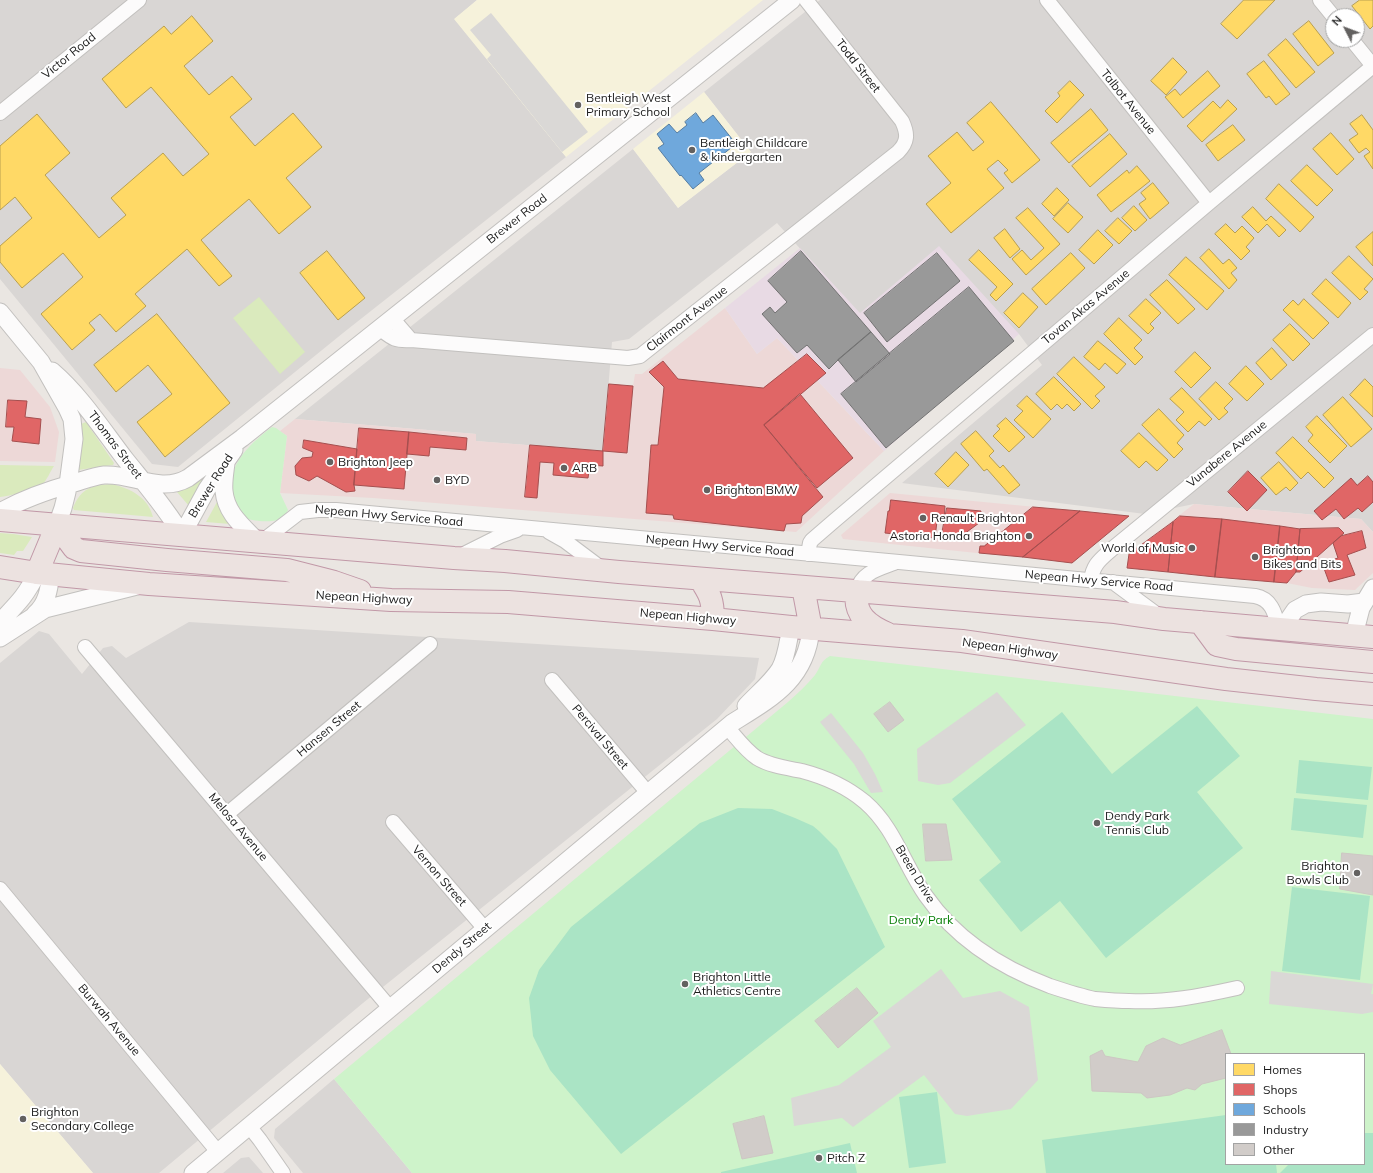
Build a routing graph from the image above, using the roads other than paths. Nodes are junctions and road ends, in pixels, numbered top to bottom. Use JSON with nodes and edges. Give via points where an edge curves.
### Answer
{"nodes":[{"id":1,"x":139,"y":0,"type":"edge"},
{"id":2,"x":792,"y":0,"type":"edge"},
{"id":3,"x":806,"y":0,"type":"edge"},
{"id":4,"x":1047,"y":0,"type":"edge"},
{"id":5,"x":1320,"y":0,"type":"edge"},
{"id":6,"x":1326,"y":8,"type":"edge"},
{"id":7,"x":1358,"y":48,"type":"edge"},
{"id":8,"x":1373,"y":66,"type":"edge"},
{"id":9,"x":0,"y":113,"type":"edge"},
{"id":10,"x":907,"y":135,"type":"joint"},
{"id":11,"x":1209,"y":203,"type":"junction"},
{"id":12,"x":0,"y":312,"type":"edge"},
{"id":13,"x":386,"y":323,"type":"junction"},
{"id":14,"x":1373,"y":335,"type":"edge"},
{"id":15,"x":41,"y":362,"type":"junction"},
{"id":16,"x":242,"y":438,"type":"junction"},
{"id":17,"x":226,"y":461,"type":"junction"},
{"id":18,"x":143,"y":482,"type":"junction"},
{"id":19,"x":68,"y":485,"type":"junction"},
{"id":20,"x":0,"y":512,"type":"edge"},
{"id":21,"x":0,"y":520,"type":"edge"},
{"id":22,"x":57,"y":525,"type":"junction"},
{"id":23,"x":527,"y":528,"type":"junction"},
{"id":24,"x":542,"y":529,"type":"junction"},
{"id":25,"x":182,"y":535,"type":"junction"},
{"id":26,"x":260,"y":542,"type":"junction"},
{"id":27,"x":808,"y":554,"type":"junction"},
{"id":28,"x":454,"y":558,"type":"junction"},
{"id":29,"x":167,"y":560,"type":"junction"},
{"id":30,"x":899,"y":562,"type":"junction"},
{"id":31,"x":0,"y":567,"type":"edge"},
{"id":32,"x":258,"y":567,"type":"junction"},
{"id":33,"x":605,"y":571,"type":"junction"},
{"id":34,"x":44,"y":573,"type":"junction"},
{"id":35,"x":700,"y":579,"type":"junction"},
{"id":36,"x":1091,"y":580,"type":"junction"},
{"id":37,"x":1113,"y":582,"type":"junction"},
{"id":38,"x":151,"y":584,"type":"junction"},
{"id":39,"x":803,"y":587,"type":"junction"},
{"id":40,"x":857,"y":591,"type":"junction"},
{"id":41,"x":1368,"y":595,"type":"edge"},
{"id":42,"x":384,"y":600,"type":"junction"},
{"id":43,"x":712,"y":619,"type":"junction"},
{"id":44,"x":1164,"y":619,"type":"junction"},
{"id":45,"x":27,"y":620,"type":"junction"},
{"id":46,"x":0,"y":622,"type":"edge"},
{"id":47,"x":1200,"y":622,"type":"junction"},
{"id":48,"x":801,"y":628,"type":"junction"},
{"id":49,"x":1281,"y":629,"type":"junction"},
{"id":50,"x":893,"y":636,"type":"junction"},
{"id":51,"x":1367,"y":637,"type":"edge"},
{"id":52,"x":0,"y":638,"type":"edge"},
{"id":53,"x":430,"y":644,"type":"dead end"},
{"id":54,"x":85,"y":647,"type":"dead end"},
{"id":55,"x":1363,"y":661,"type":"edge"},
{"id":56,"x":552,"y":680,"type":"dead end"},
{"id":57,"x":1346,"y":692,"type":"junction"},
{"id":58,"x":1373,"y":694,"type":"edge"},
{"id":59,"x":729,"y":725,"type":"junction"},
{"id":60,"x":648,"y":793,"type":"junction"},
{"id":61,"x":227,"y":814,"type":"junction"},
{"id":62,"x":393,"y":822,"type":"dead end"},
{"id":63,"x":0,"y":889,"type":"edge"},
{"id":64,"x":485,"y":929,"type":"junction"},
{"id":65,"x":1237,"y":988,"type":"dead end"},
{"id":66,"x":390,"y":1008,"type":"junction"},
{"id":67,"x":245,"y":1129,"type":"junction"},
{"id":68,"x":218,"y":1152,"type":"junction"},
{"id":69,"x":280,"y":1170,"type":"edge"},
{"id":70,"x":193,"y":1173,"type":"edge"}],
"edges":[{"from":1,"to":9,"type":"street","name":"Victor Road"},
{"from":2,"to":13,"type":"street","name":"Brewer Road"},
{"from":3,"to":10,"type":"street","name":"Todd Street","via":[[902,121]]},
{"from":4,"to":11,"type":"street","name":"Talbot Avenue"},
{"from":5,"to":6,"type":"street"},
{"from":7,"to":8,"type":"street"},
{"from":8,"to":11,"type":"street","name":"Tovan Akas Avenue"},
{"from":10,"to":13,"type":"street","name":"Clairmont Avenue","via":[[904,146],[898,152],[640,356],[628,358],[411,340]]},
{"from":11,"to":27,"type":"street","name":"Tovan Akas Avenue","via":[[812,540]]},
{"from":12,"to":15,"type":"street","name":"Thomas Street"},
{"from":13,"to":16,"type":"street","name":"Brewer Road"},
{"from":14,"to":36,"type":"street","name":"Vunabere Avenue","via":[[1112,549],[1098,562]]},
{"from":15,"to":18,"type":"street","name":"Thomas Street","via":[[80,399]]},
{"from":15,"to":19,"type":"street","name":"Thomas Street","via":[[67,408],[72,423],[74,434]]},
{"from":16,"to":17,"type":"street","name":"Brewer Road"},
{"from":16,"to":18,"type":"street","name":"Brewer Road","via":[[182,481],[163,485]]},
{"from":17,"to":25,"type":"street","name":"Brewer Road","via":[[207,489]]},
{"from":17,"to":26,"type":"street","via":[[223,487],[226,503],[234,518]]},
{"from":18,"to":19,"type":"street","name":"Brewer Road","via":[[105,475]]},
{"from":18,"to":25,"type":"street","name":"Thomas Street"},
{"from":19,"to":20,"type":"street","name":"Brewer Road"},
{"from":19,"to":22,"type":"street","name":"Thomas Street"},
{"from":21,"to":22,"type":"highway"},
{"from":22,"to":25,"type":"highway"},
{"from":22,"to":29,"type":"highway","via":[[74,548],[80,551]]},
{"from":22,"to":34,"type":"highway"},
{"from":23,"to":24,"type":"street","name":"Nepean Hwy Service Road"},
{"from":23,"to":26,"type":"street","name":"Nepean Hwy Service Road","via":[[336,510],[309,510],[298,513]]},
{"from":23,"to":28,"type":"street","name":"Nepean Hwy Service Road","via":[[500,536]]},
{"from":24,"to":27,"type":"street","name":"Nepean Hwy Service Road"},
{"from":24,"to":33,"type":"street","name":"Nepean Hwy Service Road","via":[[565,541]]},
{"from":25,"to":26,"type":"highway"},
{"from":25,"to":29,"type":"highway"},
{"from":26,"to":28,"type":"highway"},
{"from":26,"to":32,"type":"highway"},
{"from":27,"to":30,"type":"street","name":"Nepean Hwy Service Road"},
{"from":28,"to":33,"type":"highway"},
{"from":29,"to":32,"type":"highway"},
{"from":29,"to":38,"type":"highway"},
{"from":30,"to":36,"type":"street","name":"Nepean Hwy Service Road"},
{"from":30,"to":40,"type":"street","name":"Nepean Hwy Service Road","via":[[870,572],[860,582]]},
{"from":31,"to":34,"type":"highway","name":"Nepean Highway"},
{"from":32,"to":42,"type":"highway","via":[[303,573]]},
{"from":33,"to":35,"type":"highway"},
{"from":34,"to":38,"type":"highway","name":"Nepean Highway"},
{"from":34,"to":45,"type":"street","via":[[47,596],[38,611]]},
{"from":34,"to":46,"type":"street"},
{"from":35,"to":39,"type":"highway"},
{"from":35,"to":43,"type":"highway","via":[[712,599]]},
{"from":36,"to":37,"type":"street","name":"Nepean Hwy Service Road"},
{"from":37,"to":44,"type":"street"},
{"from":37,"to":49,"type":"street","name":"Nepean Hwy Service Road","via":[[1259,597],[1271,606]]},
{"from":38,"to":42,"type":"highway","name":"Nepean Highway"},
{"from":38,"to":45,"type":"street","via":[[50,607]]},
{"from":39,"to":40,"type":"highway"},
{"from":39,"to":48,"type":"highway"},
{"from":40,"to":44,"type":"highway"},
{"from":40,"to":50,"type":"highway","via":[[856,605],[863,618]]},
{"from":41,"to":49,"type":"street","via":[[1348,604],[1306,604],[1295,610]]},
{"from":41,"to":51,"type":"street","via":[[1358,616]]},
{"from":42,"to":43,"type":"highway","name":"Nepean Highway","via":[[508,602]]},
{"from":43,"to":48,"type":"highway","name":"Nepean Highway"},
{"from":44,"to":47,"type":"highway"},
{"from":45,"to":52,"type":"street"},
{"from":47,"to":49,"type":"highway"},
{"from":47,"to":55,"type":"highway","via":[[1217,645]]},
{"from":48,"to":50,"type":"highway","name":"Nepean Highway"},
{"from":48,"to":59,"type":"street","name":"Dendy Street","via":[[810,644],[800,668],[768,699]]},
{"from":49,"to":51,"type":"highway"},
{"from":50,"to":57,"type":"highway","name":"Nepean Highway","via":[[962,641],[1226,679]]},
{"from":51,"to":55,"type":"highway"},
{"from":53,"to":61,"type":"street","name":"Hansen Street"},
{"from":54,"to":61,"type":"street","name":"Melosa Avenue"},
{"from":55,"to":57,"type":"highway"},
{"from":56,"to":60,"type":"street","name":"Percival Street"},
{"from":57,"to":58,"type":"highway","name":"Nepean Highway"},
{"from":59,"to":60,"type":"street","name":"Dendy Street"},
{"from":59,"to":65,"type":"street","name":"Breen Drive","via":[[745,748],[757,758],[766,763],[825,778],[866,803],[889,829],[919,885],[935,907],[970,942],[1013,971],[1068,992],[1095,999],[1130,1001],[1191,998]]},
{"from":60,"to":64,"type":"street","name":"Dendy Street"},
{"from":61,"to":66,"type":"street","name":"Melosa Avenue"},
{"from":62,"to":64,"type":"street","name":"Vernon Street"},
{"from":63,"to":68,"type":"street","name":"Burwah Avenue"},
{"from":64,"to":66,"type":"street","name":"Dendy Street"},
{"from":66,"to":67,"type":"street","name":"Dendy Street"},
{"from":67,"to":68,"type":"street","name":"Dendy Street"},
{"from":67,"to":69,"type":"street","via":[[260,1140]]},
{"from":68,"to":70,"type":"street","name":"Dendy Street"}]}
